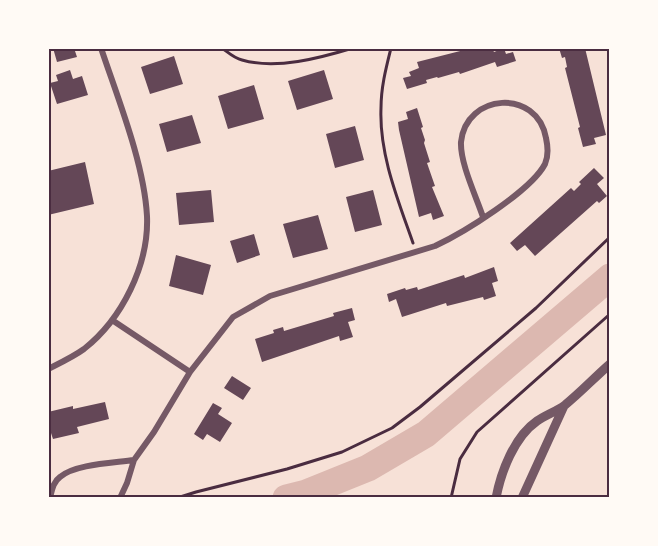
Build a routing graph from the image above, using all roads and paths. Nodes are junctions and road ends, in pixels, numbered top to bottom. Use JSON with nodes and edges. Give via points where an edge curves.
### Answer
{"nodes":[{"id":1,"x":101,"y":48,"type":"edge"},
{"id":2,"x":222,"y":48,"type":"edge"},
{"id":3,"x":353,"y":48,"type":"edge"},
{"id":4,"x":391,"y":48,"type":"edge"},
{"id":5,"x":483,"y":217,"type":"junction"},
{"id":6,"x":610,"y":237,"type":"edge"},
{"id":7,"x":413,"y":245,"type":"dead end"},
{"id":8,"x":610,"y":314,"type":"edge"},
{"id":9,"x":112,"y":320,"type":"junction"},
{"id":10,"x":610,"y":364,"type":"edge"},
{"id":11,"x":48,"y":369,"type":"edge"},
{"id":12,"x":190,"y":372,"type":"junction"},
{"id":13,"x":564,"y":406,"type":"junction"},
{"id":14,"x":134,"y":460,"type":"junction"},
{"id":15,"x":50,"y":498,"type":"edge"},
{"id":16,"x":120,"y":498,"type":"edge"},
{"id":17,"x":177,"y":498,"type":"edge"},
{"id":18,"x":450,"y":498,"type":"edge"},
{"id":19,"x":496,"y":498,"type":"edge"},
{"id":20,"x":522,"y":498,"type":"edge"}],
"edges":[{"from":1,"to":9,"type":"street","via":[[134,153],[147,217],[144,251],[137,273]]},
{"from":2,"to":3,"type":"path","via":[[243,60],[267,63]]},
{"from":4,"to":7,"type":"path","via":[[382,85],[381,116],[387,161]]},
{"from":5,"to":5,"type":"street","via":[[461,149],[462,140],[469,122],[481,109],[497,102],[517,104],[542,122],[548,157],[534,178],[509,201]]},
{"from":5,"to":12,"type":"street","via":[[435,246],[270,296],[246,308],[233,317]]},
{"from":6,"to":17,"type":"path","via":[[527,315],[392,428],[331,456]]},
{"from":8,"to":18,"type":"path","via":[[477,432],[460,459]]},
{"from":9,"to":11,"type":"street","via":[[84,349]]},
{"from":9,"to":12,"type":"street"},
{"from":10,"to":13,"type":"street"},
{"from":12,"to":14,"type":"street"},
{"from":13,"to":19,"type":"street","via":[[536,422],[519,441],[502,474]]},
{"from":13,"to":20,"type":"street"},
{"from":14,"to":15,"type":"street","via":[[70,471],[56,481]]},
{"from":14,"to":16,"type":"street"}]}
